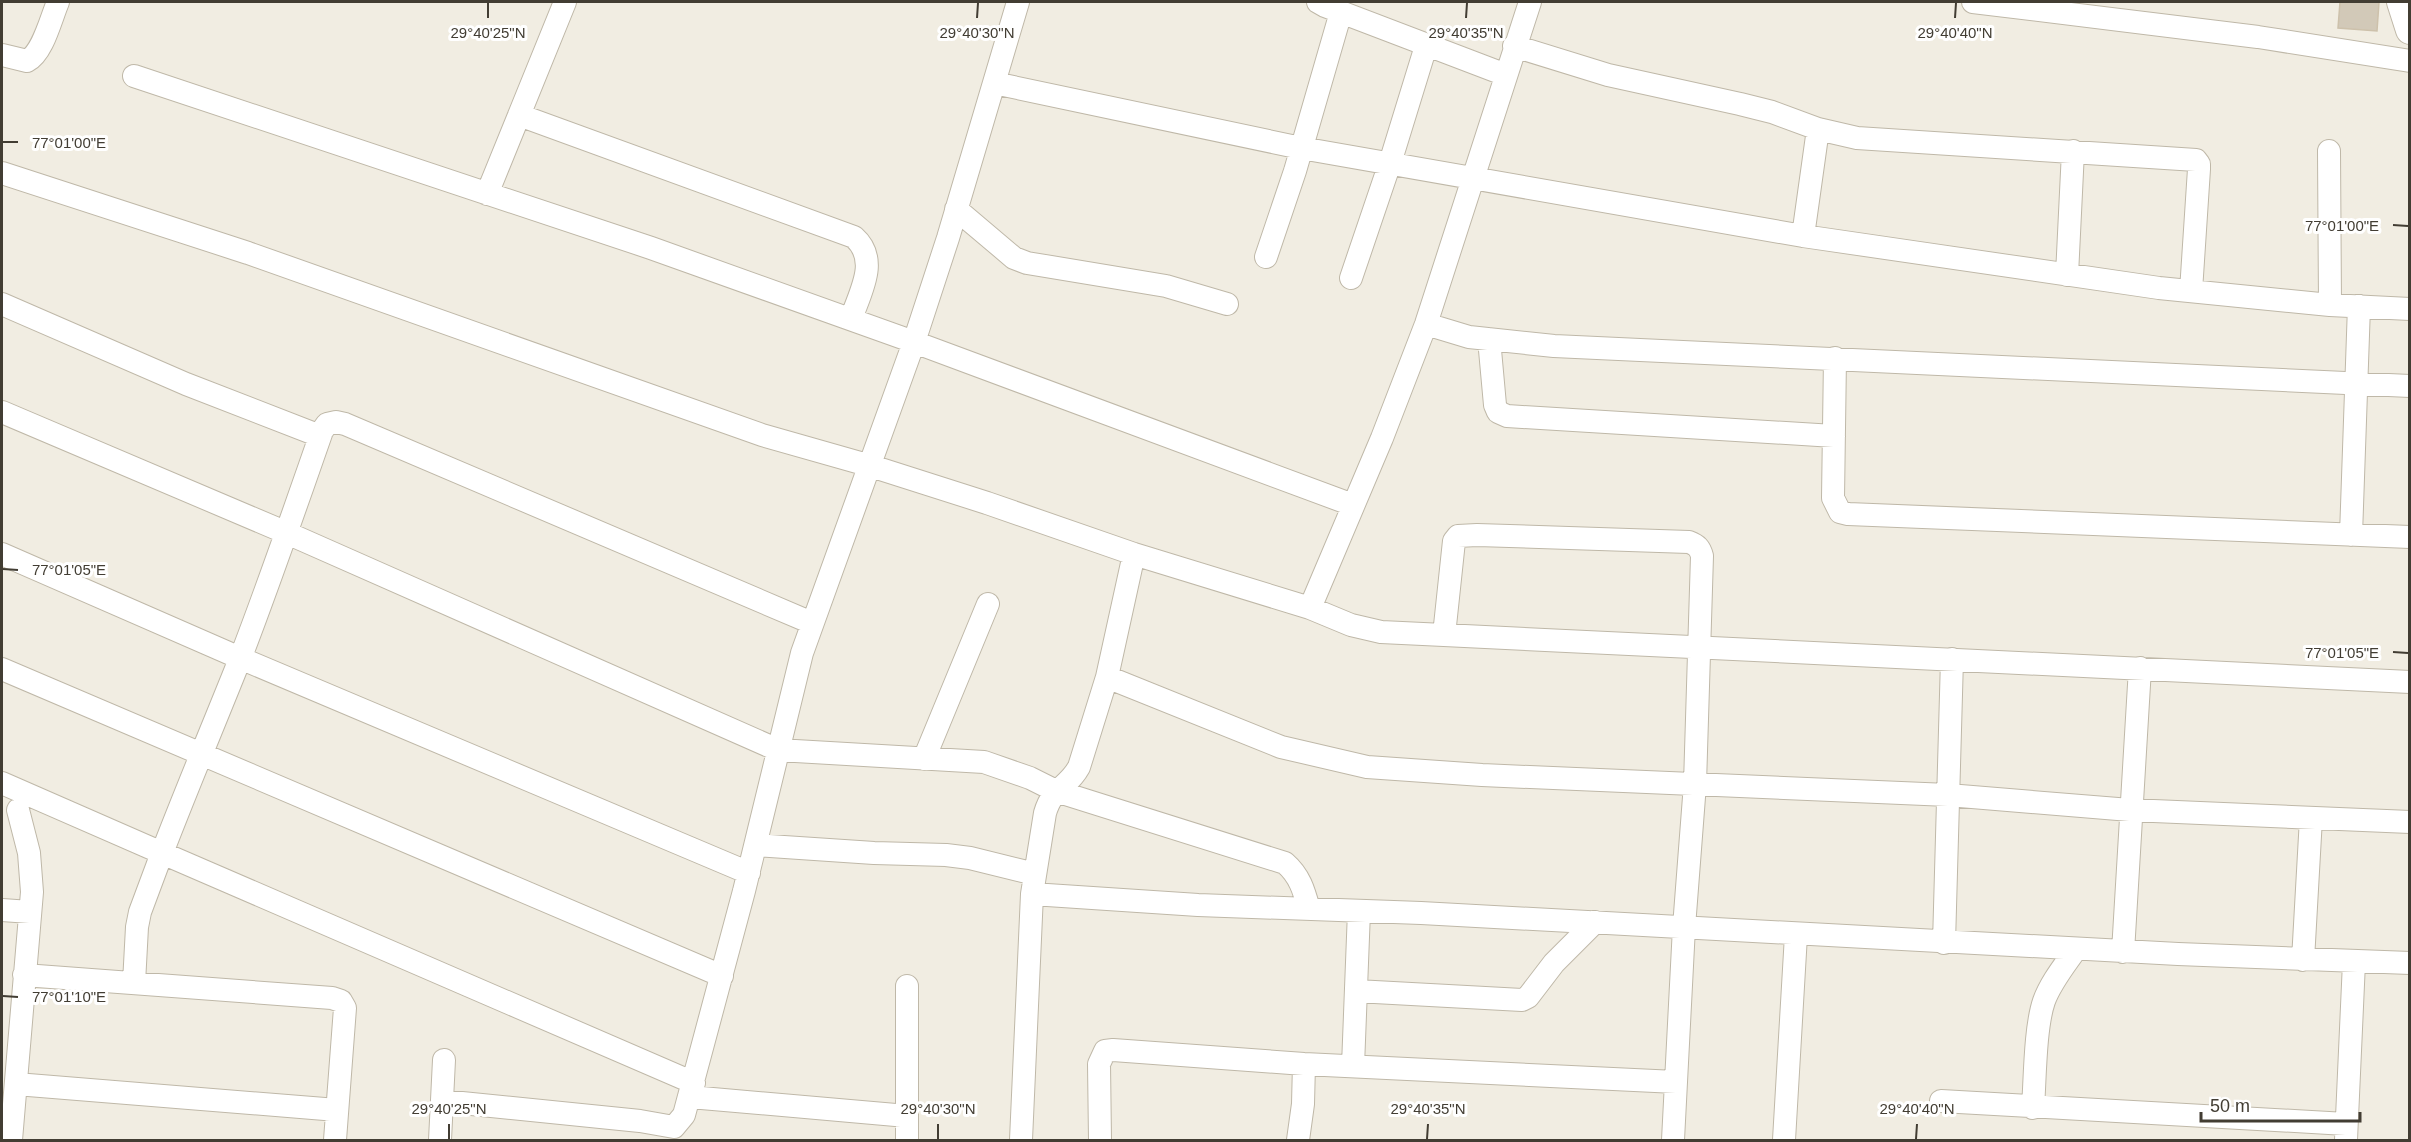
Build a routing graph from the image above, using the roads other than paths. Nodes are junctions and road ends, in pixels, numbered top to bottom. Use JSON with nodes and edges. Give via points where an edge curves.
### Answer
{"nodes":[{"id":1,"x":58,"y":2,"type":"edge"},
{"id":2,"x":565,"y":2,"type":"edge"},
{"id":3,"x":1018,"y":2,"type":"edge"},
{"id":4,"x":1318,"y":2,"type":"edge"},
{"id":5,"x":1530,"y":2,"type":"edge"},
{"id":6,"x":1973,"y":2,"type":"edge"},
{"id":7,"x":2401,"y":2,"type":"edge"},
{"id":8,"x":2006,"y":4,"type":"edge"},
{"id":9,"x":1341,"y":12,"type":"junction"},
{"id":10,"x":2409,"y":30,"type":"edge"},
{"id":11,"x":1426,"y":45,"type":"junction"},
{"id":12,"x":1514,"y":46,"type":"junction"},
{"id":13,"x":2,"y":55,"type":"edge"},
{"id":14,"x":2409,"y":61,"type":"edge"},
{"id":15,"x":1506,"y":75,"type":"junction"},
{"id":16,"x":134,"y":76,"type":"dead end"},
{"id":17,"x":994,"y":83,"type":"junction"},
{"id":18,"x":519,"y":115,"type":"junction"},
{"id":19,"x":1818,"y":129,"type":"junction"},
{"id":20,"x":1301,"y":148,"type":"junction"},
{"id":21,"x":2329,"y":151,"type":"dead end"},
{"id":22,"x":2073,"y":152,"type":"junction"},
{"id":23,"x":1390,"y":163,"type":"junction"},
{"id":24,"x":2,"y":173,"type":"edge"},
{"id":25,"x":1473,"y":179,"type":"junction"},
{"id":26,"x":487,"y":194,"type":"junction"},
{"id":27,"x":956,"y":209,"type":"junction"},
{"id":28,"x":1803,"y":236,"type":"junction"},
{"id":29,"x":1266,"y":257,"type":"dead end"},
{"id":30,"x":2067,"y":274,"type":"junction"},
{"id":31,"x":1351,"y":278,"type":"dead end"},
{"id":32,"x":2191,"y":291,"type":"junction"},
{"id":33,"x":2,"y":304,"type":"edge"},
{"id":34,"x":1227,"y":304,"type":"dead end"},
{"id":35,"x":2330,"y":305,"type":"junction"},
{"id":36,"x":2359,"y":306,"type":"junction"},
{"id":37,"x":2409,"y":309,"type":"edge"},
{"id":38,"x":851,"y":320,"type":"junction"},
{"id":39,"x":1426,"y":324,"type":"junction"},
{"id":40,"x":1488,"y":339,"type":"junction"},
{"id":41,"x":914,"y":342,"type":"junction"},
{"id":42,"x":1835,"y":358,"type":"junction"},
{"id":43,"x":2356,"y":385,"type":"junction"},
{"id":44,"x":2409,"y":386,"type":"edge"},
{"id":45,"x":2,"y":412,"type":"edge"},
{"id":46,"x":320,"y":436,"type":"junction"},
{"id":47,"x":1834,"y":436,"type":"junction"},
{"id":48,"x":871,"y":466,"type":"junction"},
{"id":49,"x":1353,"y":505,"type":"junction"},
{"id":50,"x":287,"y":533,"type":"junction"},
{"id":51,"x":2351,"y":536,"type":"junction"},
{"id":52,"x":2409,"y":537,"type":"edge"},
{"id":53,"x":2,"y":554,"type":"edge"},
{"id":54,"x":1134,"y":554,"type":"junction"},
{"id":55,"x":988,"y":604,"type":"dead end"},
{"id":56,"x":1310,"y":608,"type":"junction"},
{"id":57,"x":812,"y":623,"type":"junction"},
{"id":58,"x":1444,"y":634,"type":"junction"},
{"id":59,"x":1699,"y":648,"type":"junction"},
{"id":60,"x":240,"y":658,"type":"junction"},
{"id":61,"x":1952,"y":659,"type":"junction"},
{"id":62,"x":2140,"y":668,"type":"junction"},
{"id":63,"x":2,"y":669,"type":"edge"},
{"id":64,"x":1107,"y":677,"type":"junction"},
{"id":65,"x":2409,"y":682,"type":"edge"},
{"id":66,"x":778,"y":750,"type":"junction"},
{"id":67,"x":199,"y":754,"type":"junction"},
{"id":68,"x":924,"y":759,"type":"junction"},
{"id":69,"x":2,"y":783,"type":"edge"},
{"id":70,"x":1695,"y":784,"type":"junction"},
{"id":71,"x":1056,"y":791,"type":"junction"},
{"id":72,"x":1948,"y":795,"type":"junction"},
{"id":73,"x":41,"y":800,"type":"junction"},
{"id":74,"x":2130,"y":810,"type":"junction"},
{"id":75,"x":10,"y":812,"type":"edge"},
{"id":76,"x":2311,"y":818,"type":"junction"},
{"id":77,"x":2409,"y":822,"type":"edge"},
{"id":78,"x":756,"y":845,"type":"junction"},
{"id":79,"x":162,"y":853,"type":"junction"},
{"id":80,"x":749,"y":873,"type":"junction"},
{"id":81,"x":1034,"y":884,"type":"junction"},
{"id":82,"x":1309,"y":909,"type":"junction"},
{"id":83,"x":2,"y":910,"type":"edge"},
{"id":84,"x":1359,"y":910,"type":"junction"},
{"id":85,"x":30,"y":912,"type":"junction"},
{"id":86,"x":1595,"y":922,"type":"junction"},
{"id":87,"x":1684,"y":927,"type":"junction"},
{"id":88,"x":1796,"y":935,"type":"junction"},
{"id":89,"x":1944,"y":943,"type":"junction"},
{"id":90,"x":2076,"y":949,"type":"junction"},
{"id":91,"x":2123,"y":952,"type":"junction"},
{"id":92,"x":2303,"y":960,"type":"junction"},
{"id":93,"x":2354,"y":962,"type":"junction"},
{"id":94,"x":2409,"y":963,"type":"edge"},
{"id":95,"x":24,"y":975,"type":"junction"},
{"id":96,"x":722,"y":976,"type":"junction"},
{"id":97,"x":134,"y":983,"type":"junction"},
{"id":98,"x":907,"y":986,"type":"dead end"},
{"id":99,"x":1356,"y":991,"type":"junction"},
{"id":100,"x":11,"y":1025,"type":"edge"},
{"id":101,"x":444,"y":1060,"type":"dead end"},
{"id":102,"x":1304,"y":1064,"type":"junction"},
{"id":103,"x":1353,"y":1066,"type":"junction"},
{"id":104,"x":1676,"y":1082,"type":"junction"},
{"id":105,"x":16,"y":1084,"type":"junction"},
{"id":106,"x":692,"y":1090,"type":"junction"},
{"id":107,"x":442,"y":1101,"type":"junction"},
{"id":108,"x":1941,"y":1101,"type":"dead end"},
{"id":109,"x":2033,"y":1108,"type":"junction"},
{"id":110,"x":337,"y":1110,"type":"junction"},
{"id":111,"x":907,"y":1116,"type":"junction"},
{"id":112,"x":645,"y":1131,"type":"edge"},
{"id":113,"x":2346,"y":1132,"type":"edge"},
{"id":114,"x":11,"y":1140,"type":"edge"},
{"id":115,"x":335,"y":1140,"type":"edge"},
{"id":116,"x":440,"y":1140,"type":"edge"},
{"id":117,"x":907,"y":1140,"type":"edge"},
{"id":118,"x":1021,"y":1140,"type":"edge"},
{"id":119,"x":1100,"y":1140,"type":"edge"},
{"id":120,"x":1298,"y":1140,"type":"edge"},
{"id":121,"x":1673,"y":1140,"type":"edge"},
{"id":122,"x":1784,"y":1140,"type":"edge"}],
"edges":[{"from":1,"to":13,"type":"street","via":[[33,58],[27,61]]},
{"from":2,"to":18,"type":"street"},
{"from":3,"to":17,"type":"street"},
{"from":4,"to":9,"type":"street"},
{"from":5,"to":12,"type":"street"},
{"from":6,"to":8,"type":"street"},
{"from":7,"to":10,"type":"street"},
{"from":8,"to":14,"type":"street"},
{"from":9,"to":11,"type":"street"},
{"from":9,"to":20,"type":"street"},
{"from":11,"to":15,"type":"street"},
{"from":11,"to":23,"type":"street"},
{"from":12,"to":15,"type":"street"},
{"from":12,"to":19,"type":"street","via":[[1608,75],[1772,112]]},
{"from":15,"to":25,"type":"street"},
{"from":16,"to":26,"type":"street"},
{"from":17,"to":20,"type":"street"},
{"from":17,"to":27,"type":"street"},
{"from":18,"to":26,"type":"street"},
{"from":18,"to":38,"type":"street","via":[[854,237],[863,245],[868,267]]},
{"from":19,"to":22,"type":"street","via":[[1882,141]]},
{"from":19,"to":28,"type":"street"},
{"from":20,"to":23,"type":"street"},
{"from":20,"to":29,"type":"street"},
{"from":21,"to":35,"type":"street"},
{"from":22,"to":30,"type":"street"},
{"from":22,"to":32,"type":"street","via":[[2196,160],[2199,169]]},
{"from":23,"to":25,"type":"street"},
{"from":23,"to":31,"type":"street"},
{"from":24,"to":48,"type":"street","via":[[248,253],[762,435]]},
{"from":25,"to":28,"type":"street"},
{"from":25,"to":39,"type":"street"},
{"from":26,"to":38,"type":"street"},
{"from":27,"to":34,"type":"street","via":[[1014,258],[1027,263],[1166,286]]},
{"from":27,"to":41,"type":"street"},
{"from":28,"to":30,"type":"street"},
{"from":30,"to":32,"type":"street"},
{"from":32,"to":35,"type":"street"},
{"from":33,"to":46,"type":"street","via":[[186,384]]},
{"from":35,"to":36,"type":"street"},
{"from":36,"to":37,"type":"street"},
{"from":36,"to":43,"type":"street"},
{"from":38,"to":41,"type":"street"},
{"from":39,"to":40,"type":"street"},
{"from":39,"to":49,"type":"street"},
{"from":40,"to":42,"type":"street","via":[[1554,346]]},
{"from":40,"to":47,"type":"street","via":[[1495,405],[1498,412],[1507,416]]},
{"from":41,"to":48,"type":"street"},
{"from":41,"to":49,"type":"street"},
{"from":42,"to":43,"type":"street"},
{"from":42,"to":47,"type":"street"},
{"from":43,"to":44,"type":"street"},
{"from":43,"to":51,"type":"street"},
{"from":45,"to":50,"type":"street"},
{"from":46,"to":50,"type":"street"},
{"from":46,"to":57,"type":"street","via":[[327,424],[345,424]]},
{"from":47,"to":51,"type":"street","via":[[1833,498],[1840,512],[1848,514]]},
{"from":48,"to":54,"type":"street"},
{"from":48,"to":57,"type":"street"},
{"from":49,"to":56,"type":"street"},
{"from":50,"to":60,"type":"street"},
{"from":50,"to":66,"type":"street"},
{"from":51,"to":52,"type":"street"},
{"from":53,"to":60,"type":"street"},
{"from":54,"to":56,"type":"street"},
{"from":54,"to":64,"type":"street"},
{"from":55,"to":68,"type":"street"},
{"from":56,"to":58,"type":"street","via":[[1368,630]]},
{"from":57,"to":66,"type":"street"},
{"from":58,"to":59,"type":"street"},
{"from":58,"to":59,"type":"street","via":[[1454,541],[1458,536],[1689,542],[1696,545],[1702,556]]},
{"from":59,"to":61,"type":"street"},
{"from":59,"to":70,"type":"street"},
{"from":60,"to":67,"type":"street"},
{"from":60,"to":80,"type":"street"},
{"from":61,"to":62,"type":"street"},
{"from":61,"to":72,"type":"street"},
{"from":62,"to":65,"type":"street"},
{"from":62,"to":74,"type":"street"},
{"from":63,"to":67,"type":"street"},
{"from":64,"to":70,"type":"street","via":[[1281,747],[1367,767]]},
{"from":64,"to":71,"type":"street","via":[[1080,767]]},
{"from":66,"to":68,"type":"street"},
{"from":66,"to":78,"type":"street"},
{"from":67,"to":79,"type":"street"},
{"from":67,"to":96,"type":"street"},
{"from":68,"to":71,"type":"street","via":[[984,762]]},
{"from":69,"to":73,"type":"street"},
{"from":70,"to":72,"type":"street"},
{"from":70,"to":87,"type":"street"},
{"from":71,"to":81,"type":"street","via":[[1049,800]]},
{"from":71,"to":82,"type":"street","via":[[1285,863],[1301,883]]},
{"from":72,"to":74,"type":"street"},
{"from":72,"to":89,"type":"street"},
{"from":73,"to":75,"type":"street"},
{"from":73,"to":79,"type":"street"},
{"from":74,"to":76,"type":"street"},
{"from":74,"to":91,"type":"street"},
{"from":75,"to":85,"type":"street","via":[[32,875]]},
{"from":76,"to":77,"type":"street"},
{"from":76,"to":92,"type":"street"},
{"from":78,"to":80,"type":"street"},
{"from":78,"to":81,"type":"street","via":[[970,858]]},
{"from":79,"to":97,"type":"street","via":[[140,912]]},
{"from":79,"to":106,"type":"street"},
{"from":80,"to":96,"type":"street"},
{"from":81,"to":82,"type":"street","via":[[1198,906]]},
{"from":81,"to":118,"type":"street"},
{"from":82,"to":84,"type":"street"},
{"from":83,"to":85,"type":"street"},
{"from":84,"to":86,"type":"street"},
{"from":84,"to":99,"type":"street"},
{"from":85,"to":95,"type":"street"},
{"from":86,"to":87,"type":"street"},
{"from":86,"to":99,"type":"street","via":[[1522,1000]]},
{"from":87,"to":88,"type":"street"},
{"from":87,"to":104,"type":"street"},
{"from":88,"to":89,"type":"street"},
{"from":88,"to":122,"type":"street"},
{"from":89,"to":90,"type":"street"},
{"from":90,"to":91,"type":"street"},
{"from":90,"to":109,"type":"street","via":[[2044,1001]]},
{"from":91,"to":92,"type":"street"},
{"from":92,"to":93,"type":"street"},
{"from":93,"to":94,"type":"street"},
{"from":93,"to":113,"type":"street"},
{"from":95,"to":97,"type":"street"},
{"from":95,"to":100,"type":"street"},
{"from":96,"to":106,"type":"street"},
{"from":97,"to":110,"type":"street","via":[[341,1001],[345,1008]]},
{"from":98,"to":111,"type":"street"},
{"from":99,"to":103,"type":"street"},
{"from":100,"to":105,"type":"street"},
{"from":101,"to":107,"type":"street"},
{"from":102,"to":103,"type":"street"},
{"from":102,"to":119,"type":"street","via":[[1105,1051],[1099,1064]]},
{"from":102,"to":120,"type":"street"},
{"from":103,"to":104,"type":"street"},
{"from":104,"to":121,"type":"street"},
{"from":105,"to":110,"type":"street"},
{"from":105,"to":114,"type":"street"},
{"from":106,"to":111,"type":"street"},
{"from":106,"to":112,"type":"street","via":[[678,1125]]},
{"from":107,"to":112,"type":"street"},
{"from":107,"to":116,"type":"street"},
{"from":108,"to":109,"type":"street"},
{"from":109,"to":113,"type":"street"},
{"from":110,"to":115,"type":"street"},
{"from":111,"to":117,"type":"street"}]}
